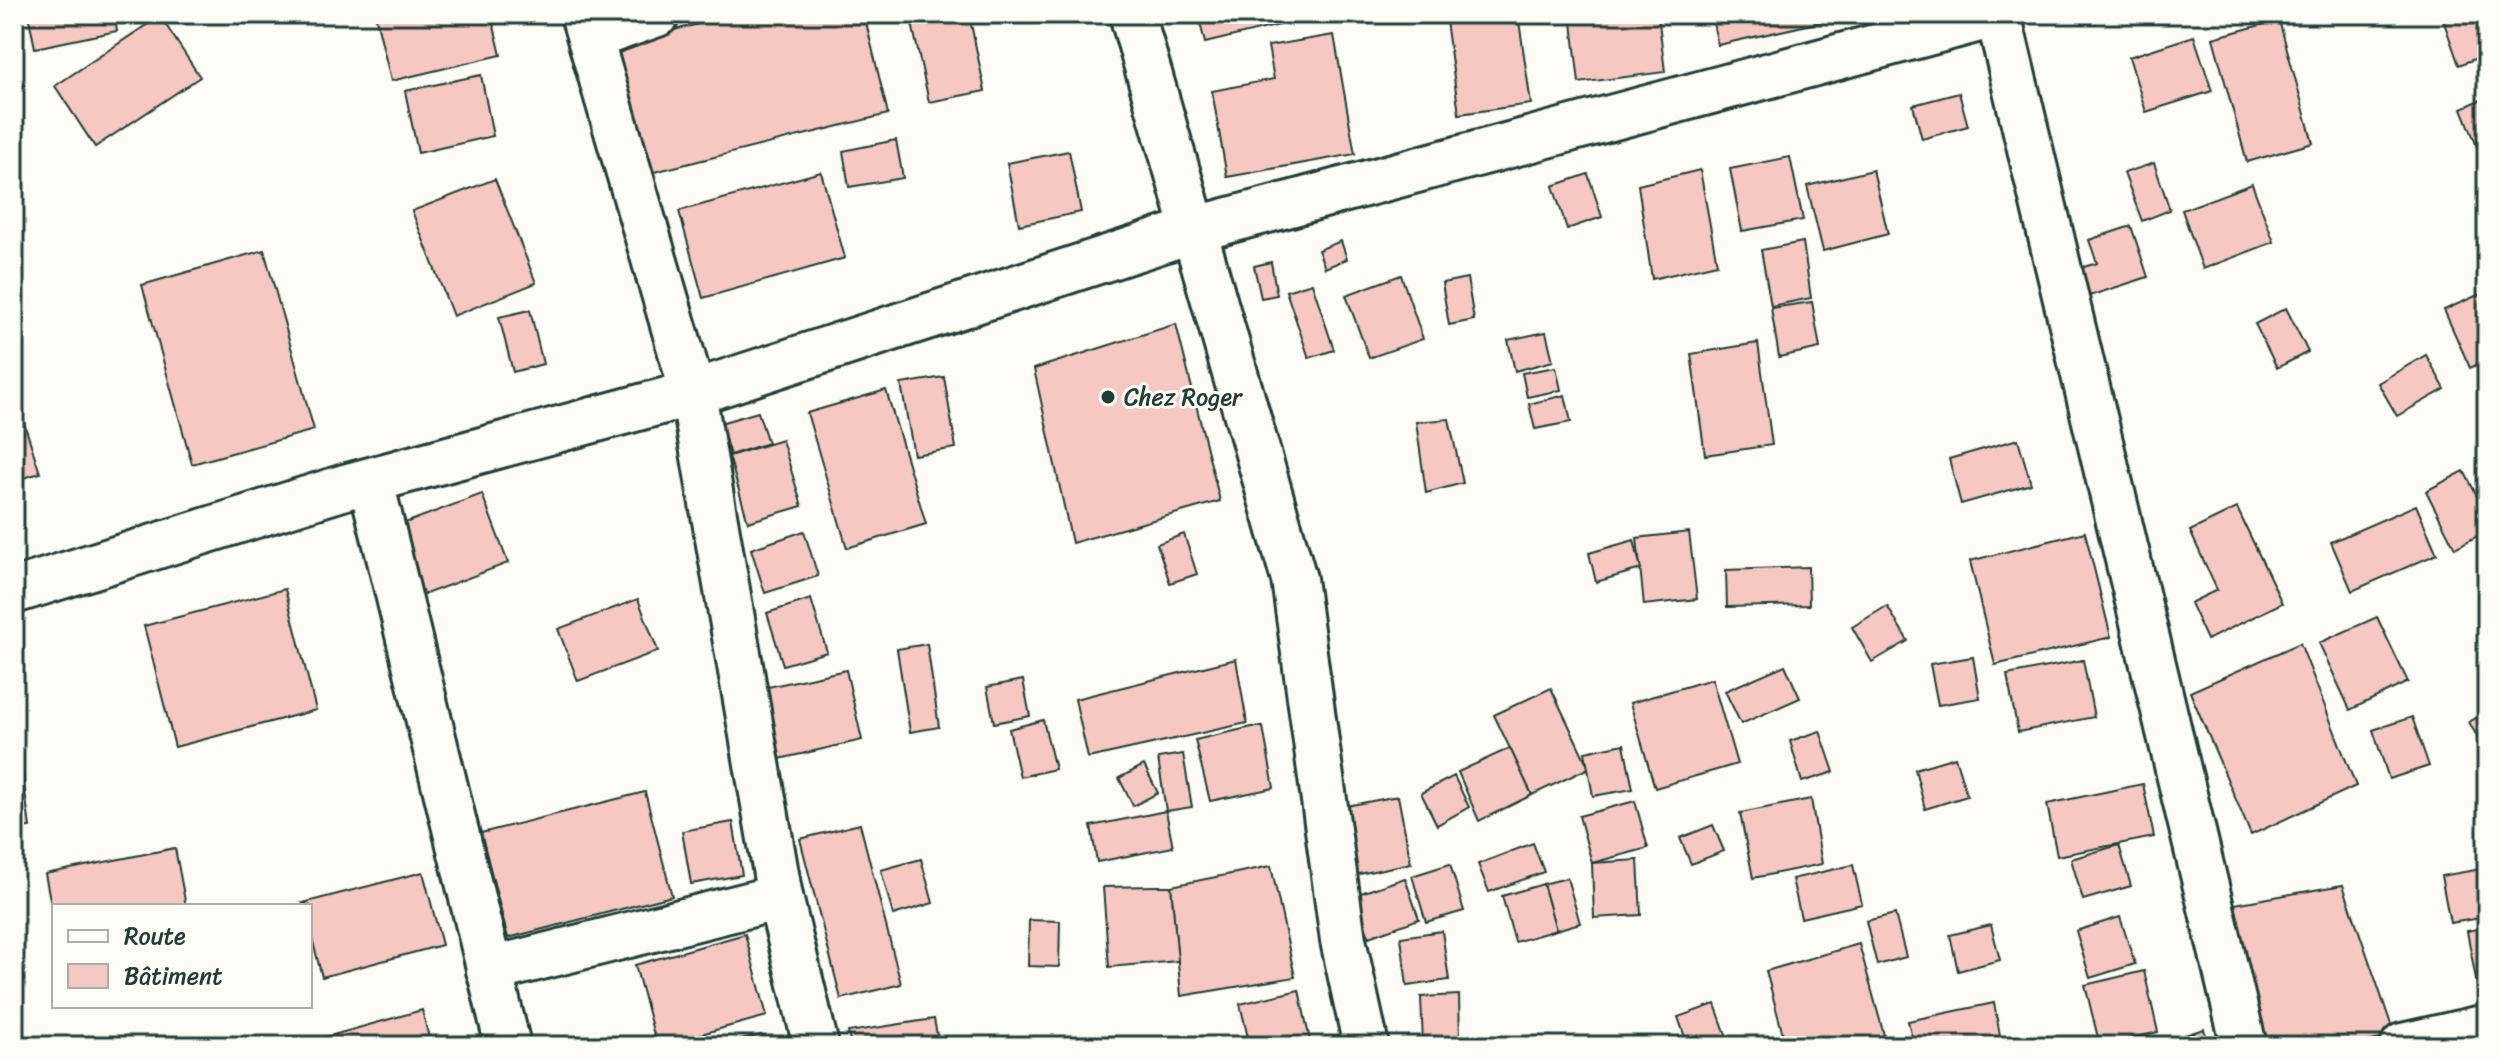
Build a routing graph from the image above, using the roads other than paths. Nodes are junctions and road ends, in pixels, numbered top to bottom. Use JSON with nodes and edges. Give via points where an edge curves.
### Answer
{"nodes":[{"id":1,"x":657,"y":14,"type":"edge"},
{"id":2,"x":1132,"y":14,"type":"edge"},
{"id":3,"x":1998,"y":14,"type":"edge"},
{"id":4,"x":588,"y":26,"type":"edge"},
{"id":5,"x":1193,"y":230,"type":"junction"},
{"id":6,"x":693,"y":393,"type":"junction"},
{"id":7,"x":371,"y":482,"type":"junction"},
{"id":8,"x":14,"y":591,"type":"edge"},
{"id":9,"x":780,"y":897,"type":"junction"},
{"id":10,"x":489,"y":970,"type":"junction"},
{"id":11,"x":2487,"y":1027,"type":"edge"},
{"id":12,"x":508,"y":1046,"type":"edge"},
{"id":13,"x":816,"y":1046,"type":"edge"},
{"id":14,"x":1366,"y":1046,"type":"edge"},
{"id":15,"x":2244,"y":1046,"type":"edge"},
{"id":16,"x":2403,"y":1046,"type":"edge"}],
"edges":[{"from":1,"to":4,"type":"street"},
{"from":2,"to":5,"type":"street"},
{"from":3,"to":5,"type":"street"},
{"from":3,"to":15,"type":"street"},
{"from":4,"to":6,"type":"street"},
{"from":5,"to":6,"type":"street"},
{"from":5,"to":14,"type":"street","via":[[1294,579],[1343,940]]},
{"from":6,"to":7,"type":"street"},
{"from":6,"to":9,"type":"street"},
{"from":7,"to":8,"type":"street"},
{"from":7,"to":10,"type":"street"},
{"from":9,"to":10,"type":"street"},
{"from":9,"to":13,"type":"street"},
{"from":10,"to":12,"type":"street"},
{"from":11,"to":16,"type":"street"}]}
